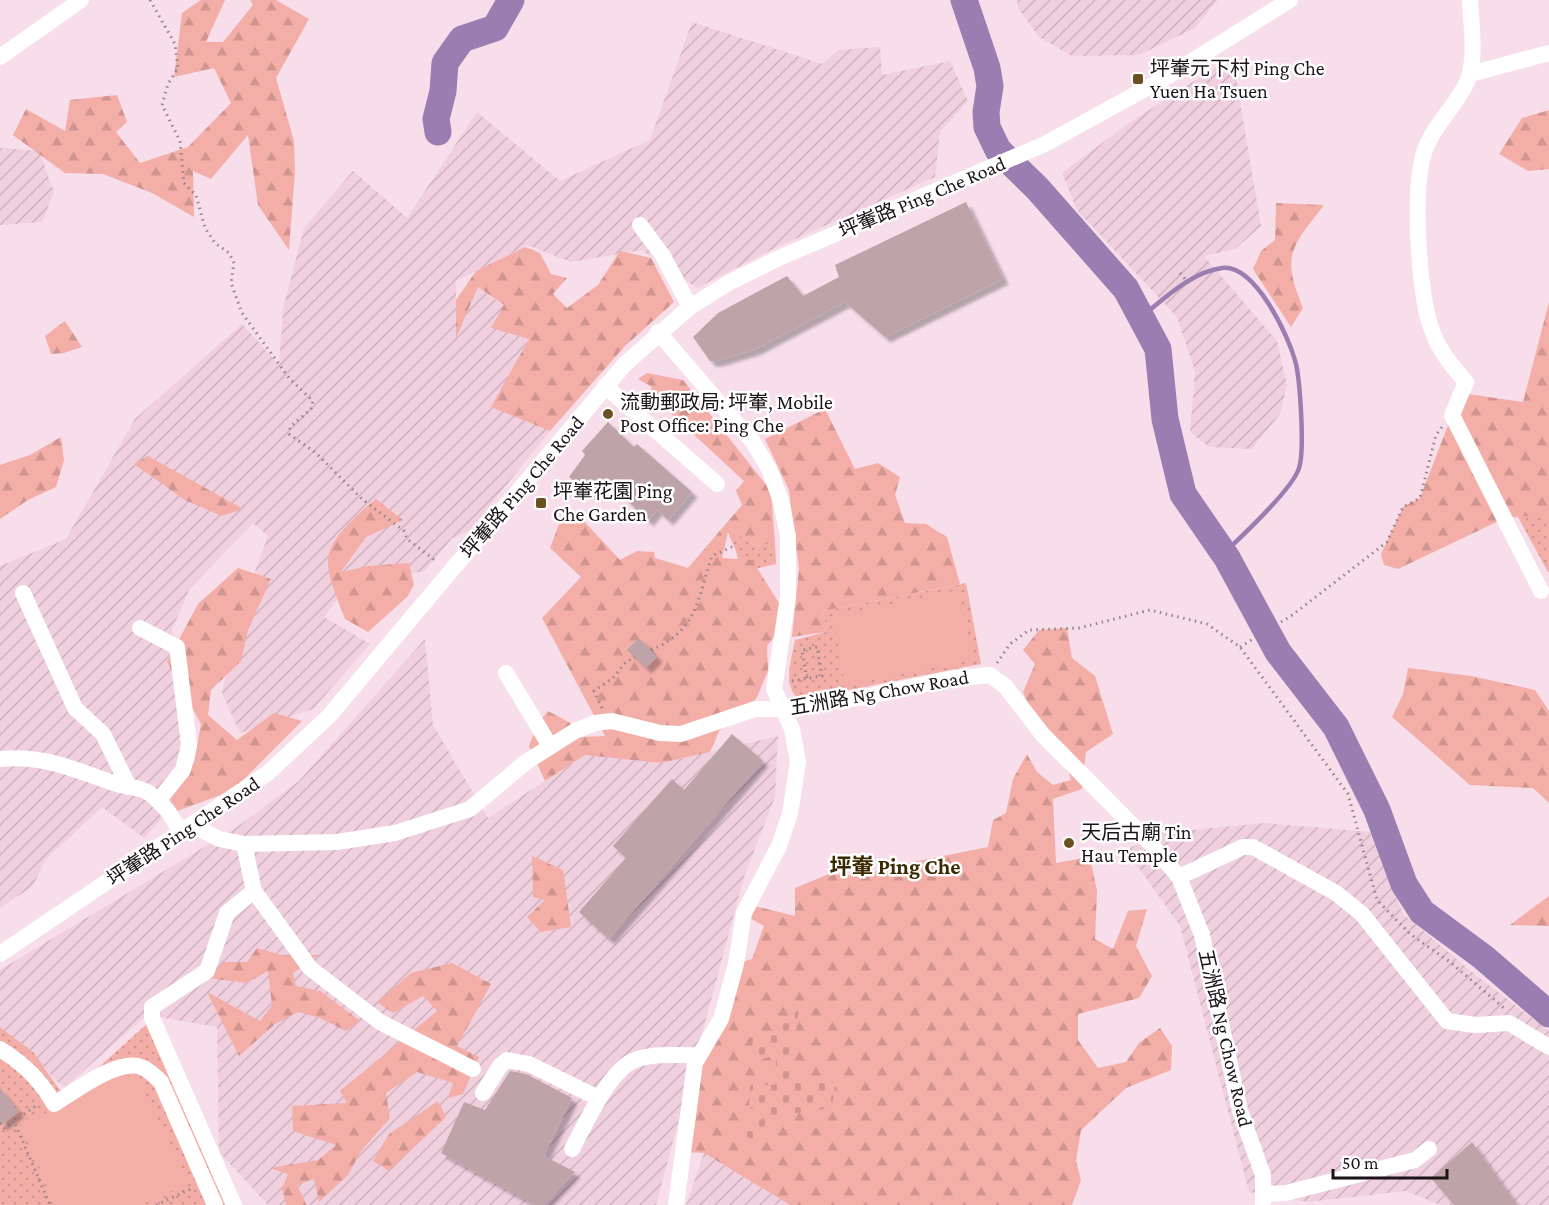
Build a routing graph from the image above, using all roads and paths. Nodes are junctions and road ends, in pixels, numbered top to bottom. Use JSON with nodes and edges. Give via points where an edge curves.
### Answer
{"nodes":[{"id":1,"x":81,"y":0,"type":"edge"},
{"id":2,"x":150,"y":0,"type":"edge"},
{"id":3,"x":1290,"y":0,"type":"edge"},
{"id":4,"x":1470,"y":0,"type":"edge"},
{"id":5,"x":1549,"y":53,"type":"edge"},
{"id":6,"x":0,"y":57,"type":"edge"},
{"id":7,"x":1470,"y":74,"type":"junction"},
{"id":8,"x":640,"y":225,"type":"dead end"},
{"id":9,"x":1180,"y":273,"type":"dead end"},
{"id":10,"x":1191,"y":286,"type":"dead end"},
{"id":11,"x":690,"y":307,"type":"junction"},
{"id":12,"x":658,"y":332,"type":"junction"},
{"id":13,"x":605,"y":386,"type":"junction"},
{"id":14,"x":1452,"y":415,"type":"junction"},
{"id":15,"x":717,"y":484,"type":"dead end"},
{"id":16,"x":734,"y":546,"type":"dead end"},
{"id":17,"x":435,"y":561,"type":"dead end"},
{"id":18,"x":1540,"y":591,"type":"dead end"},
{"id":19,"x":23,"y":593,"type":"dead end"},
{"id":20,"x":140,"y":628,"type":"dead end"},
{"id":21,"x":1240,"y":647,"type":"junction"},
{"id":22,"x":651,"y":650,"type":"dead end"},
{"id":23,"x":635,"y":657,"type":"dead end"},
{"id":24,"x":506,"y":673,"type":"dead end"},
{"id":25,"x":990,"y":675,"type":"junction"},
{"id":26,"x":807,"y":679,"type":"junction"},
{"id":27,"x":792,"y":681,"type":"dead end"},
{"id":28,"x":782,"y":709,"type":"junction"},
{"id":29,"x":603,"y":712,"type":"dead end"},
{"id":30,"x":550,"y":746,"type":"junction"},
{"id":31,"x":0,"y":759,"type":"edge"},
{"id":32,"x":129,"y":787,"type":"junction"},
{"id":33,"x":158,"y":801,"type":"junction"},
{"id":34,"x":186,"y":829,"type":"junction"},
{"id":35,"x":244,"y":844,"type":"junction"},
{"id":36,"x":1179,"y":877,"type":"junction"},
{"id":37,"x":254,"y":891,"type":"junction"},
{"id":38,"x":0,"y":954,"type":"edge"},
{"id":39,"x":1511,"y":1013,"type":"dead end"},
{"id":40,"x":1549,"y":1047,"type":"edge"},
{"id":41,"x":0,"y":1049,"type":"edge"},
{"id":42,"x":698,"y":1055,"type":"junction"},
{"id":43,"x":473,"y":1069,"type":"dead end"},
{"id":44,"x":483,"y":1093,"type":"dead end"},
{"id":45,"x":598,"y":1098,"type":"junction"},
{"id":46,"x":31,"y":1109,"type":"dead end"},
{"id":47,"x":14,"y":1121,"type":"junction"},
{"id":48,"x":0,"y":1123,"type":"edge"},
{"id":49,"x":572,"y":1149,"type":"dead end"},
{"id":50,"x":1429,"y":1149,"type":"dead end"},
{"id":51,"x":205,"y":1183,"type":"junction"},
{"id":52,"x":1264,"y":1200,"type":"edge"},
{"id":53,"x":50,"y":1205,"type":"edge"},
{"id":54,"x":156,"y":1205,"type":"edge"},
{"id":55,"x":215,"y":1205,"type":"edge"},
{"id":56,"x":234,"y":1205,"type":"edge"},
{"id":57,"x":676,"y":1205,"type":"edge"}],
"edges":[{"from":1,"to":6,"type":"street"},
{"from":2,"to":17,"type":"path","via":[[175,44],[178,68],[162,105],[180,141],[184,183],[196,195],[205,228],[234,263],[231,283],[242,313],[289,378],[313,401],[311,409],[290,428],[289,434],[316,453],[362,499]]},
{"from":3,"to":11,"type":"street","name":"坪輋路 Ping Che Road","via":[[1165,78],[1045,144],[779,258]]},
{"from":4,"to":7,"type":"street"},
{"from":5,"to":7,"type":"street"},
{"from":7,"to":14,"type":"street","via":[[1429,141],[1420,170],[1419,266],[1429,320],[1445,357],[1466,382]]},
{"from":8,"to":11,"type":"street","via":[[663,256]]},
{"from":9,"to":10,"type":"path"},
{"from":11,"to":12,"type":"street","name":"坪輋路 Ping Che Road"},
{"from":12,"to":13,"type":"street","name":"坪輋路 Ping Che Road"},
{"from":12,"to":28,"type":"street","via":[[745,432],[776,485],[789,554],[787,614],[773,683]]},
{"from":13,"to":15,"type":"street"},
{"from":13,"to":34,"type":"street","name":"坪輋路 Ping Che Road","via":[[328,716],[268,773]]},
{"from":14,"to":18,"type":"street"},
{"from":14,"to":21,"type":"path","via":[[1436,435],[1420,498],[1403,507],[1387,542],[1291,616]]},
{"from":16,"to":22,"type":"path","via":[[712,556],[699,604],[678,635]]},
{"from":19,"to":32,"type":"street","via":[[75,708],[103,734]]},
{"from":20,"to":33,"type":"street","via":[[177,647],[189,732],[183,770]]},
{"from":21,"to":25,"type":"path","via":[[1207,624],[1150,610],[1079,628],[1029,630],[1010,644]]},
{"from":21,"to":39,"type":"path","via":[[1348,794],[1377,900],[1410,934]]},
{"from":23,"to":29,"type":"path","via":[[594,691]]},
{"from":24,"to":30,"type":"street"},
{"from":25,"to":28,"type":"street","name":"五洲路 Ng Chow Road"},
{"from":25,"to":36,"type":"street","name":"五洲路 Ng Chow Road","via":[[1005,686],[1043,735]]},
{"from":26,"to":26,"type":"path","via":[[822,676],[817,647],[802,650]]},
{"from":26,"to":27,"type":"path"},
{"from":28,"to":30,"type":"street","name":"五洲路 Ng Chow Road","via":[[751,710],[681,734],[660,734],[607,720],[583,727]]},
{"from":28,"to":42,"type":"street","via":[[792,729],[798,762],[790,814],[779,846],[744,913],[721,1019]]},
{"from":30,"to":35,"type":"street","name":"五洲路 Ng Chow Road","via":[[470,809],[456,815],[352,841]]},
{"from":31,"to":32,"type":"street","via":[[25,756]]},
{"from":32,"to":33,"type":"street","via":[[143,789]]},
{"from":33,"to":34,"type":"street"},
{"from":34,"to":35,"type":"street","name":"五洲路 Ng Chow Road"},
{"from":34,"to":38,"type":"street","name":"坪輋路 Ping Che Road"},
{"from":35,"to":37,"type":"street"},
{"from":36,"to":40,"type":"street","via":[[1243,847],[1253,848],[1336,892],[1362,914],[1447,1021],[1475,1025],[1509,1023]]},
{"from":36,"to":52,"type":"street","name":"五洲路 Ng Chow Road","via":[[1202,935],[1240,1111],[1263,1175]]},
{"from":37,"to":43,"type":"street","via":[[310,968],[380,1022]]},
{"from":37,"to":56,"type":"street","via":[[227,913],[207,971],[152,1007],[152,1018]]},
{"from":41,"to":51,"type":"street","via":[[17,1059],[44,1086],[54,1104],[125,1065],[140,1066],[161,1082]]},
{"from":42,"to":45,"type":"street","via":[[631,1061]]},
{"from":42,"to":57,"type":"street"},
{"from":44,"to":45,"type":"street","via":[[507,1060],[529,1064]]},
{"from":45,"to":49,"type":"street"},
{"from":46,"to":47,"type":"path"},
{"from":47,"to":48,"type":"path","via":[[5,1129]]},
{"from":47,"to":53,"type":"path"},
{"from":50,"to":52,"type":"street","via":[[1415,1160]]},
{"from":51,"to":54,"type":"path"},
{"from":51,"to":55,"type":"street"}]}
